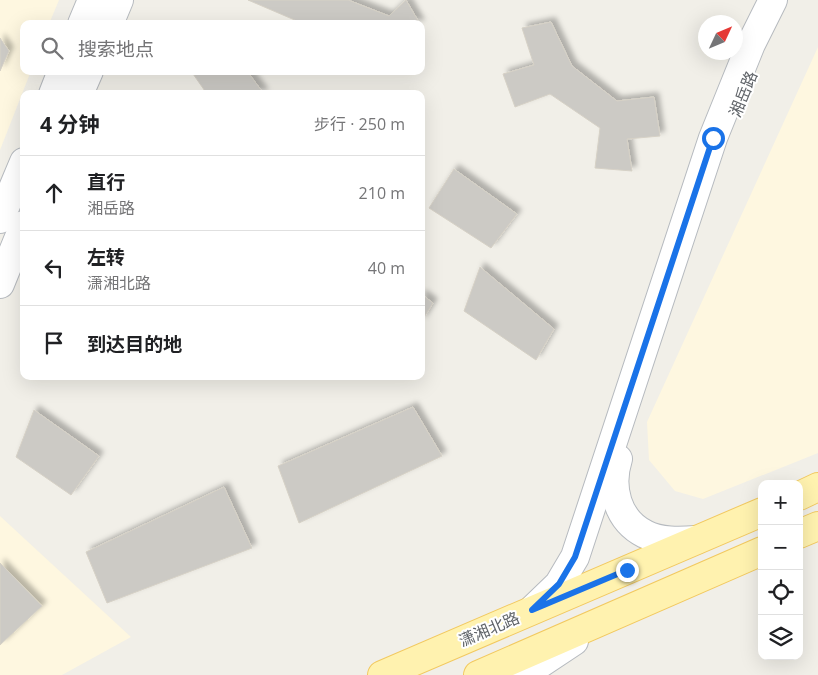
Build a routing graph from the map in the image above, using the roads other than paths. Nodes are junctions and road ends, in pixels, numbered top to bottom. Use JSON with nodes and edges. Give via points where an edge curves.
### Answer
{"nodes":[{"id":1,"x":92,"y":0,"type":"edge"},
{"id":2,"x":118,"y":0,"type":"edge"},
{"id":3,"x":773,"y":0,"type":"edge"},
{"id":4,"x":787,"y":0,"type":"edge"},
{"id":5,"x":84,"y":20,"type":"edge"},
{"id":6,"x":110,"y":20,"type":"edge"},
{"id":7,"x":60,"y":75,"type":"edge"},
{"id":8,"x":86,"y":75,"type":"edge"},
{"id":9,"x":54,"y":90,"type":"edge"},
{"id":10,"x":81,"y":90,"type":"edge"},
{"id":11,"x":20,"y":172,"type":"edge"},
{"id":12,"x":0,"y":219,"type":"edge"},
{"id":13,"x":20,"y":235,"type":"edge"},
{"id":14,"x":0,"y":284,"type":"edge"},
{"id":15,"x":818,"y":488,"type":"edge"},
{"id":16,"x":803,"y":494,"type":"edge"},
{"id":17,"x":758,"y":514,"type":"edge"},
{"id":18,"x":818,"y":526,"type":"edge"},
{"id":19,"x":803,"y":532,"type":"edge"},
{"id":20,"x":696,"y":540,"type":"junction"},
{"id":21,"x":758,"y":553,"type":"edge"},
{"id":22,"x":532,"y":610,"type":"junction"},
{"id":23,"x":608,"y":618,"type":"junction"},
{"id":24,"x":382,"y":675,"type":"edge"},
{"id":25,"x":478,"y":675,"type":"edge"},
{"id":26,"x":523,"y":675,"type":"edge"}],
"edges":[{"from":1,"to":5,"type":"street"},
{"from":2,"to":6,"type":"street"},
{"from":3,"to":22,"type":"street","name":"湘岳路","via":[[751,44],[713,138],[575,557],[559,584]]},
{"from":4,"to":20,"type":"street","name":"湘岳路","via":[[766,39],[734,116],[616,465],[613,488],[617,502],[633,524],[645,534],[658,538]]},
{"from":7,"to":9,"type":"street"},
{"from":8,"to":10,"type":"street"},
{"from":11,"to":12,"type":"street"},
{"from":13,"to":14,"type":"street"},
{"from":15,"to":16,"type":"main road"},
{"from":17,"to":20,"type":"main road","name":"潇湘北路"},
{"from":18,"to":19,"type":"main road"},
{"from":20,"to":22,"type":"main road","name":"潇湘北路"},
{"from":21,"to":23,"type":"main road"},
{"from":22,"to":24,"type":"main road","name":"潇湘北路"},
{"from":23,"to":25,"type":"main road"},
{"from":23,"to":26,"type":"street"}]}
